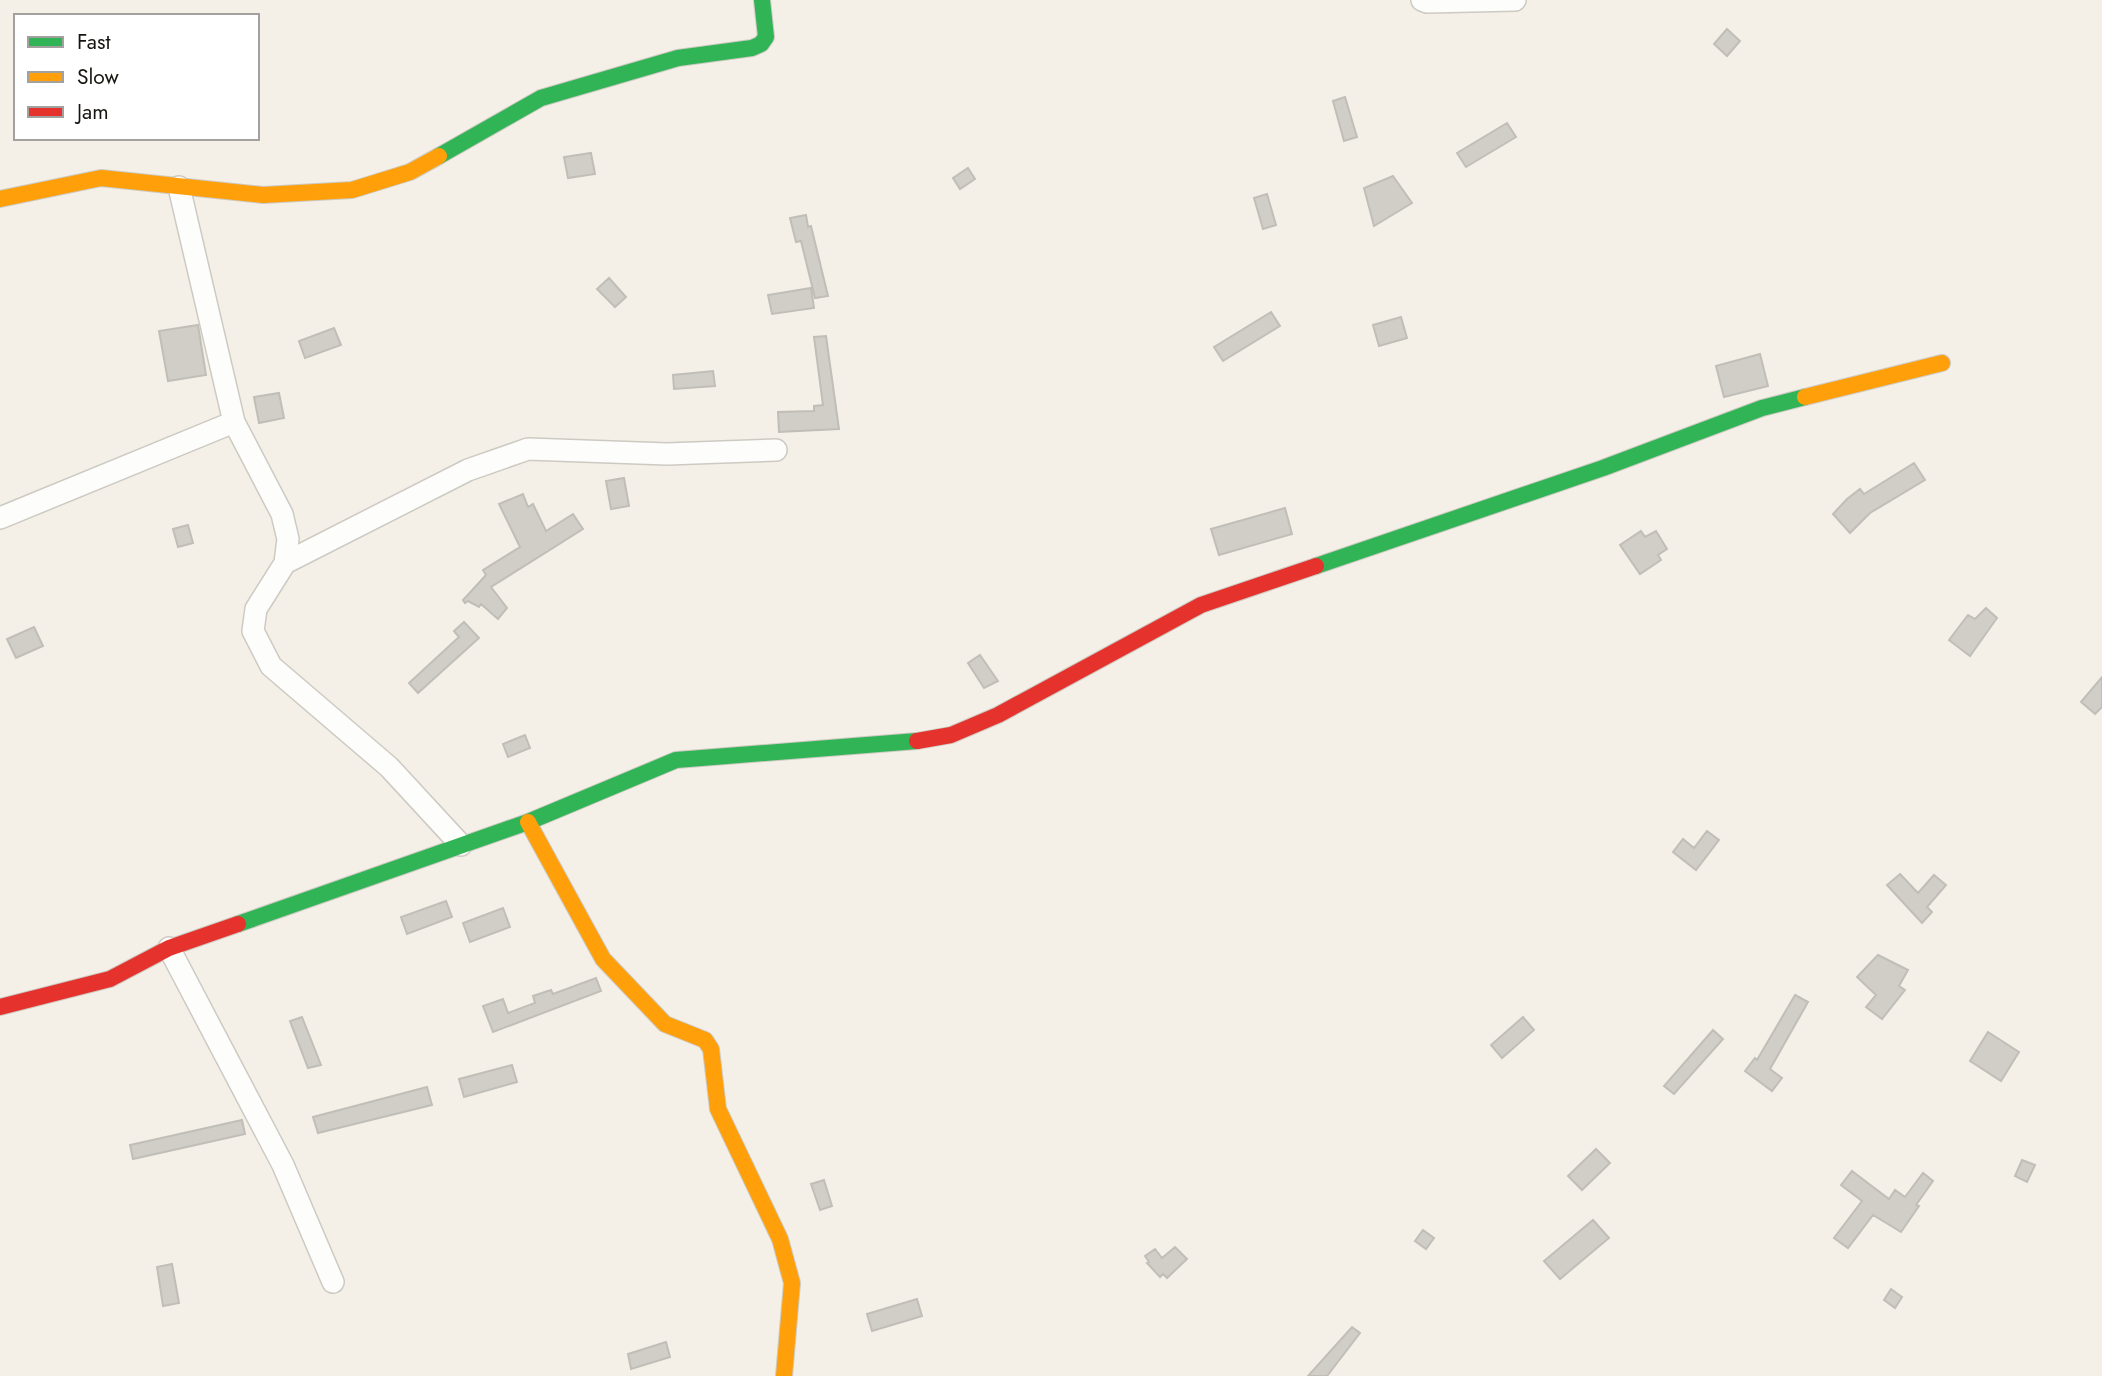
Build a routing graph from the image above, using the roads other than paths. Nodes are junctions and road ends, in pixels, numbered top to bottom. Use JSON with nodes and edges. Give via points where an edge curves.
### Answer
{"nodes":[{"id":1,"x":762,"y":0,"type":"edge"},
{"id":2,"x":1422,"y":0,"type":"edge"},
{"id":3,"x":1515,"y":0,"type":"edge"},
{"id":4,"x":179,"y":187,"type":"junction"},
{"id":5,"x":0,"y":199,"type":"edge"},
{"id":6,"x":1942,"y":362,"type":"dead end"},
{"id":7,"x":234,"y":422,"type":"junction"},
{"id":8,"x":776,"y":450,"type":"dead end"},
{"id":9,"x":0,"y":518,"type":"edge"},
{"id":10,"x":285,"y":563,"type":"junction"},
{"id":11,"x":528,"y":822,"type":"junction"},
{"id":12,"x":461,"y":845,"type":"junction"},
{"id":13,"x":169,"y":948,"type":"junction"},
{"id":14,"x":0,"y":1007,"type":"edge"},
{"id":15,"x":333,"y":1282,"type":"dead end"},
{"id":16,"x":784,"y":1376,"type":"edge"}],
"edges":[{"from":1,"to":4,"type":"street","via":[[766,37],[761,44],[678,58],[541,98],[411,172],[352,190],[263,195]]},
{"from":2,"to":3,"type":"street"},
{"from":4,"to":5,"type":"street","via":[[101,178]]},
{"from":4,"to":7,"type":"street"},
{"from":6,"to":11,"type":"street","via":[[1762,408],[1603,468],[1201,605],[998,715],[951,735],[676,760]]},
{"from":7,"to":9,"type":"street"},
{"from":7,"to":10,"type":"street","via":[[282,514],[288,539]]},
{"from":8,"to":10,"type":"street","via":[[667,454],[528,449],[468,470]]},
{"from":10,"to":12,"type":"street","via":[[256,609],[253,631],[271,666],[389,767]]},
{"from":11,"to":12,"type":"street"},
{"from":11,"to":16,"type":"street","via":[[603,959],[665,1024],[705,1040],[711,1049],[718,1109],[780,1239],[792,1283]]},
{"from":12,"to":13,"type":"street"},
{"from":13,"to":14,"type":"street","via":[[110,979]]},
{"from":13,"to":15,"type":"street","via":[[283,1165]]}]}
